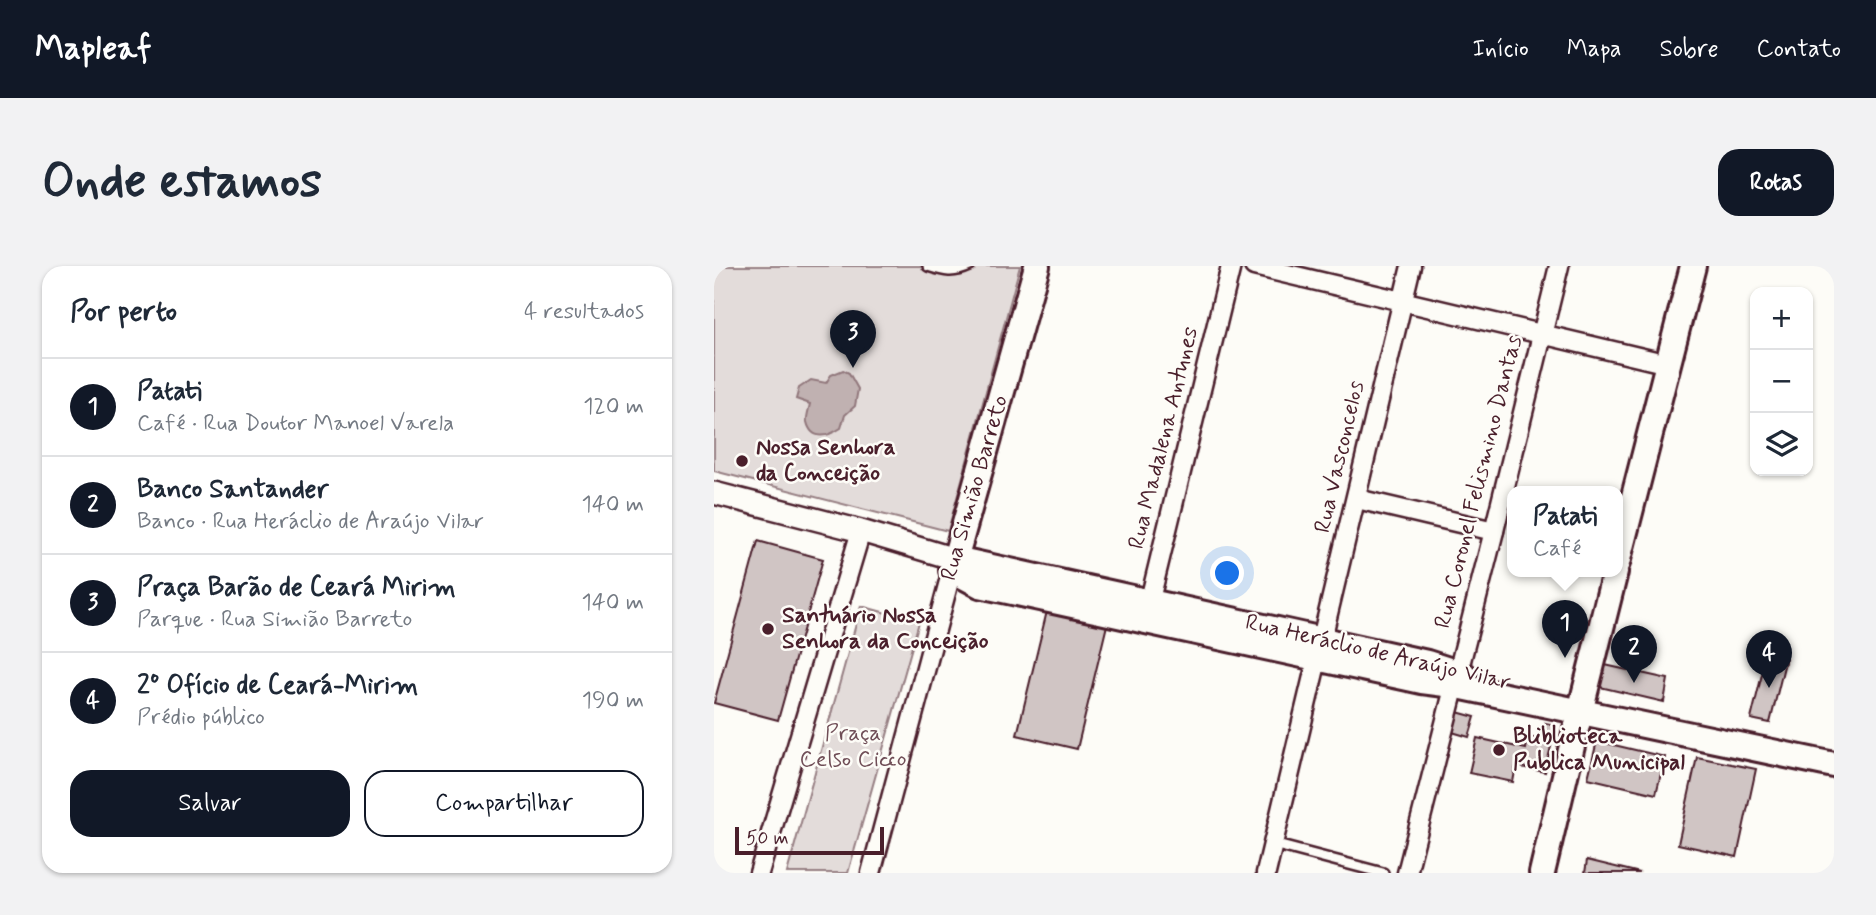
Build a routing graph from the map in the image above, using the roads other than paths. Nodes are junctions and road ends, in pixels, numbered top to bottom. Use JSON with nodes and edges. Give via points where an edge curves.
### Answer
{"nodes":[{"id":1,"x":928,"y":266,"type":"edge"},
{"id":2,"x":970,"y":266,"type":"edge"},
{"id":3,"x":1037,"y":266,"type":"edge"},
{"id":4,"x":1231,"y":266,"type":"edge"},
{"id":5,"x":1254,"y":266,"type":"edge"},
{"id":6,"x":1411,"y":266,"type":"edge"},
{"id":7,"x":1559,"y":266,"type":"edge"},
{"id":8,"x":1693,"y":266,"type":"edge"},
{"id":9,"x":1402,"y":301,"type":"junction"},
{"id":10,"x":1541,"y":335,"type":"junction"},
{"id":11,"x":1668,"y":364,"type":"junction"},
{"id":12,"x":714,"y":493,"type":"edge"},
{"id":13,"x":1357,"y":499,"type":"junction"},
{"id":14,"x":861,"y":531,"type":"junction"},
{"id":15,"x":1494,"y":531,"type":"junction"},
{"id":16,"x":1623,"y":543,"type":"edge"},
{"id":17,"x":953,"y":565,"type":"junction"},
{"id":18,"x":1614,"y":577,"type":"edge"},
{"id":19,"x":1147,"y":612,"type":"junction"},
{"id":20,"x":1319,"y":650,"type":"junction"},
{"id":21,"x":1455,"y":679,"type":"junction"},
{"id":22,"x":1581,"y":705,"type":"junction"},
{"id":23,"x":1834,"y":754,"type":"edge"},
{"id":24,"x":1834,"y":765,"type":"edge"},
{"id":25,"x":1273,"y":844,"type":"junction"},
{"id":26,"x":759,"y":873,"type":"edge"},
{"id":27,"x":871,"y":873,"type":"edge"},
{"id":28,"x":1266,"y":873,"type":"edge"},
{"id":29,"x":1383,"y":873,"type":"edge"},
{"id":30,"x":1407,"y":873,"type":"edge"},
{"id":31,"x":1542,"y":873,"type":"edge"}],
"edges":[{"from":1,"to":2,"type":"lane","via":[[957,272]]},
{"from":3,"to":17,"type":"main road","name":"Rua Simião Barreto"},
{"from":4,"to":19,"type":"street","name":"Rua Madalena Antunes"},
{"from":5,"to":9,"type":"street"},
{"from":6,"to":9,"type":"street","name":"Rua Vasconcelos"},
{"from":7,"to":10,"type":"street","name":"Rua Coronel Felismino Dantas"},
{"from":8,"to":11,"type":"main road"},
{"from":9,"to":10,"type":"street"},
{"from":9,"to":13,"type":"street","name":"Rua Vasconcelos"},
{"from":10,"to":11,"type":"street"},
{"from":10,"to":15,"type":"street","name":"Rua Coronel Felismino Dantas"},
{"from":11,"to":16,"type":"main road"},
{"from":12,"to":14,"type":"street"},
{"from":13,"to":15,"type":"street"},
{"from":13,"to":20,"type":"street","name":"Rua Vasconcelos"},
{"from":14,"to":17,"type":"street","via":[[923,550]]},
{"from":14,"to":26,"type":"street"},
{"from":15,"to":21,"type":"street","name":"Rua Coronel Felismino Dantas"},
{"from":17,"to":19,"type":"main road"},
{"from":17,"to":27,"type":"street","name":"Rua Simião Barreto"},
{"from":18,"to":22,"type":"main road"},
{"from":19,"to":20,"type":"main road","name":"Rua Heráclio de Araújo Vilar"},
{"from":20,"to":21,"type":"main road","name":"Rua Heráclio de Araújo Vilar","via":[[1422,681]]},
{"from":20,"to":25,"type":"street","name":"Rua Vasconcelos"},
{"from":21,"to":22,"type":"main road","name":"Rua Heráclio de Araújo Vilar"},
{"from":21,"to":30,"type":"street","name":"Rua Coronel Felismino Dantas"},
{"from":22,"to":23,"type":"main road","name":"Rua Heráclio de Araújo Vilar"},
{"from":22,"to":24,"type":"main road"},
{"from":22,"to":31,"type":"main road"},
{"from":25,"to":28,"type":"street","name":"Rua Vasconcelos"},
{"from":25,"to":29,"type":"lane"}]}
